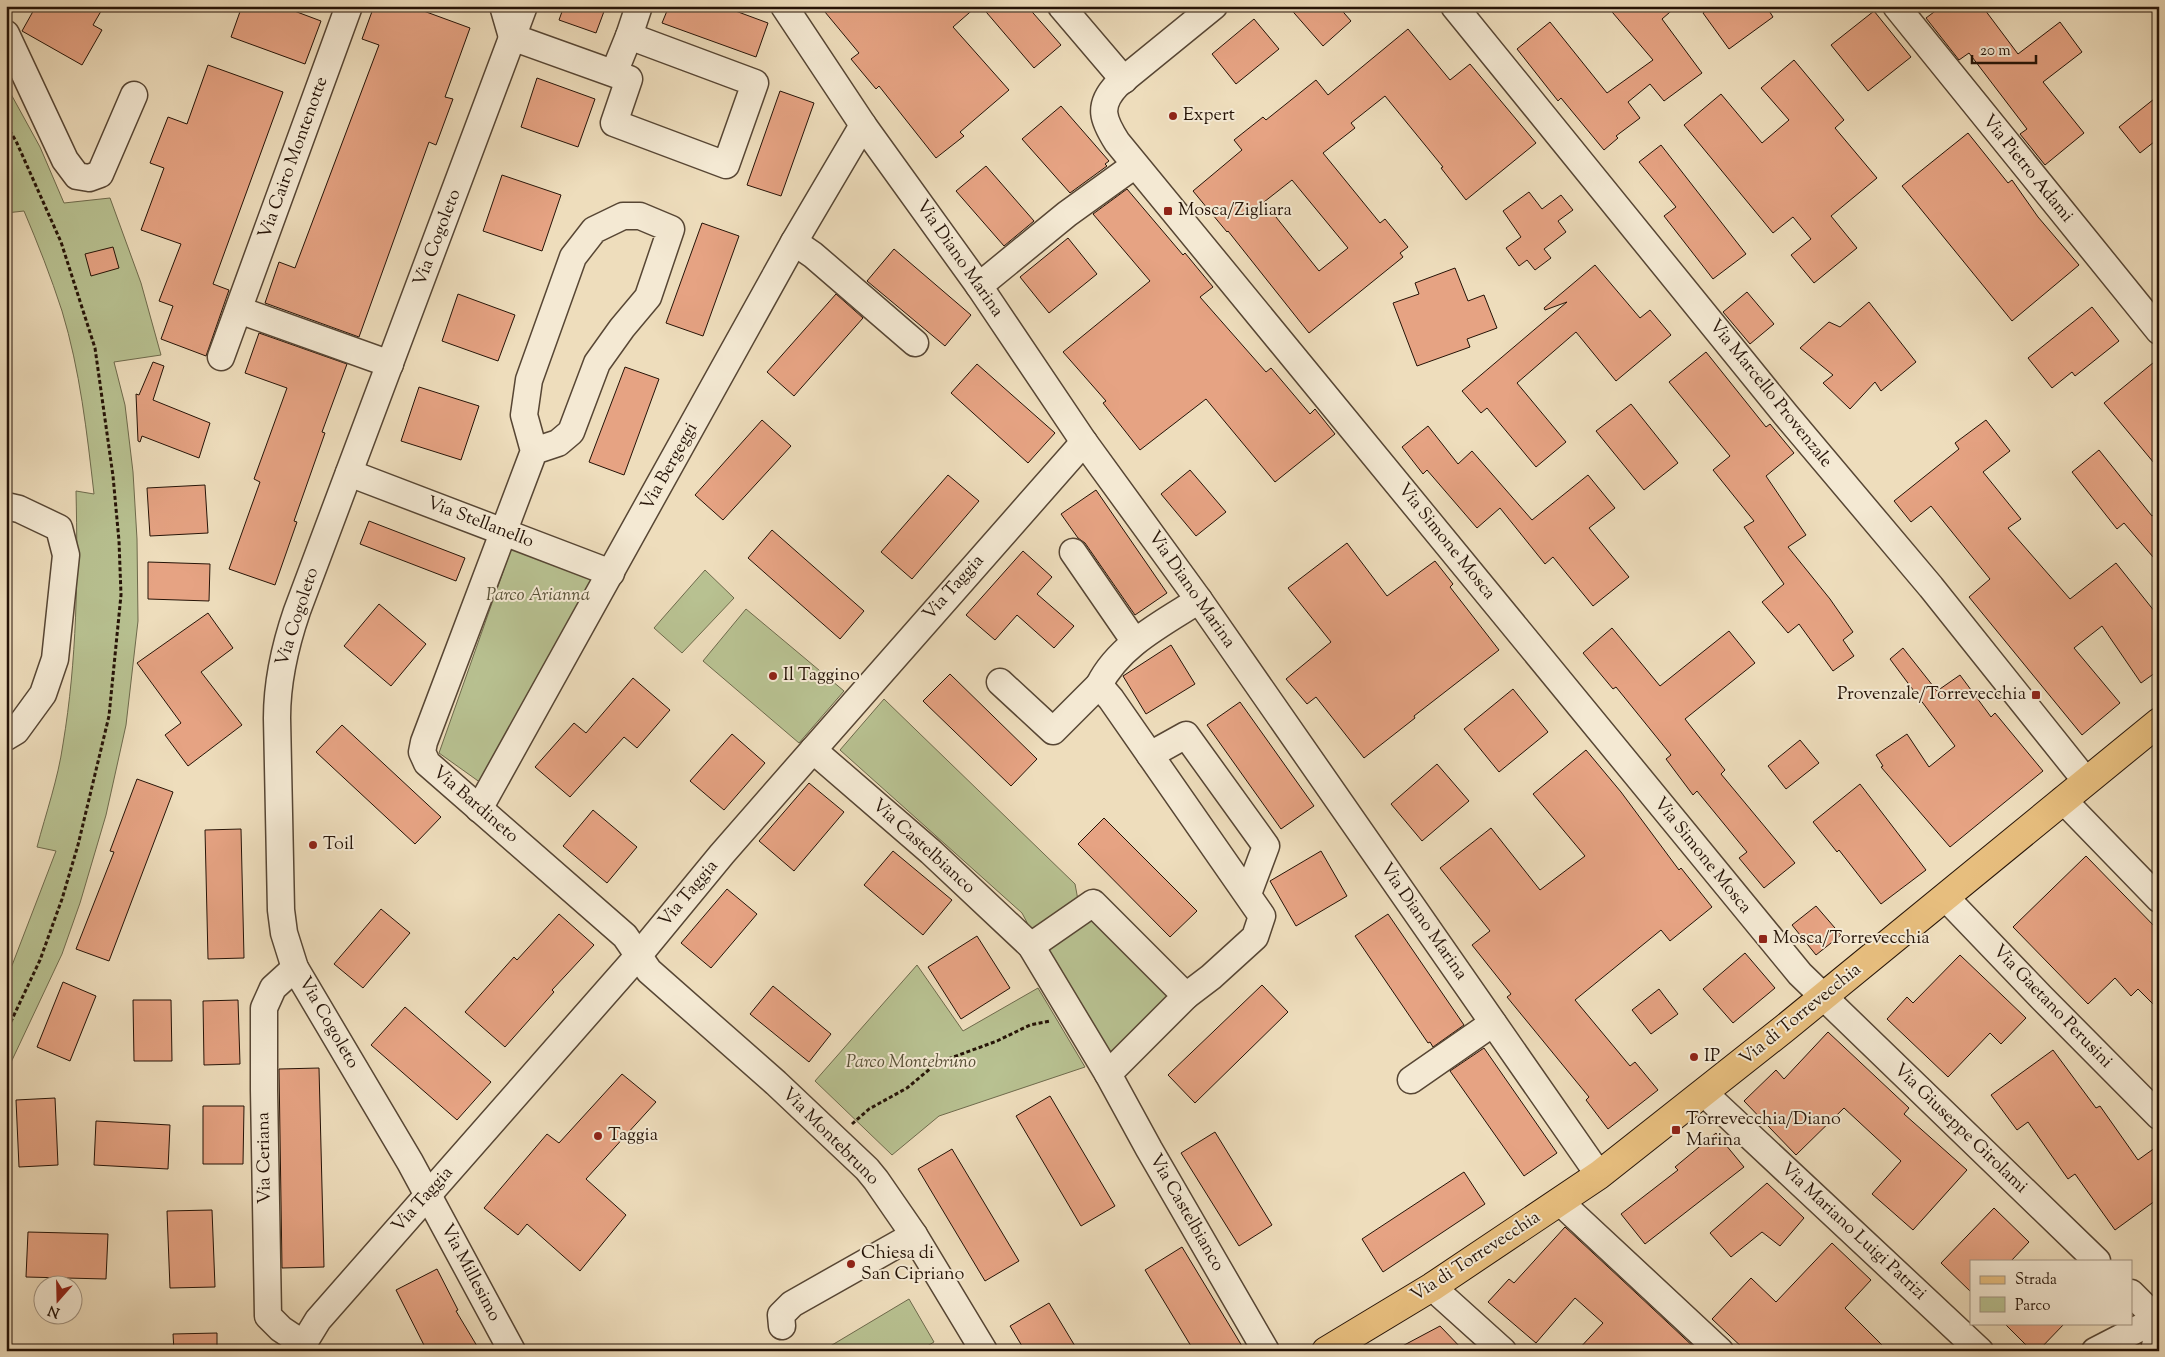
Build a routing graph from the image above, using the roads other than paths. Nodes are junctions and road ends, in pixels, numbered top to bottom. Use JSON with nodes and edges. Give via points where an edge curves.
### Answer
{"nodes":[{"id":1,"x":349,"y":6,"type":"edge"},
{"id":2,"x":502,"y":6,"type":"edge"},
{"id":3,"x":524,"y":6,"type":"edge"},
{"id":4,"x":639,"y":6,"type":"edge"},
{"id":5,"x":784,"y":6,"type":"edge"},
{"id":6,"x":1061,"y":6,"type":"edge"},
{"id":7,"x":1214,"y":6,"type":"edge"},
{"id":8,"x":1454,"y":6,"type":"edge"},
{"id":9,"x":1896,"y":6,"type":"edge"},
{"id":10,"x":6,"y":34,"type":"edge"},
{"id":11,"x":628,"y":36,"type":"junction"},
{"id":12,"x":512,"y":37,"type":"junction"},
{"id":13,"x":614,"y":73,"type":"junction"},
{"id":14,"x":1124,"y":80,"type":"junction"},
{"id":15,"x":134,"y":95,"type":"dead end"},
{"id":16,"x":863,"y":125,"type":"junction"},
{"id":17,"x":1134,"y":165,"type":"junction"},
{"id":18,"x":794,"y":242,"type":"junction"},
{"id":19,"x":979,"y":286,"type":"junction"},
{"id":20,"x":239,"y":310,"type":"junction"},
{"id":21,"x":2159,"y":332,"type":"edge"},
{"id":22,"x":915,"y":344,"type":"dead end"},
{"id":23,"x":221,"y":357,"type":"dead end"},
{"id":24,"x":390,"y":364,"type":"junction"},
{"id":25,"x":1084,"y":442,"type":"junction"},
{"id":26,"x":534,"y":451,"type":"junction"},
{"id":27,"x":349,"y":473,"type":"junction"},
{"id":28,"x":6,"y":506,"type":"edge"},
{"id":29,"x":504,"y":531,"type":"junction"},
{"id":30,"x":1073,"y":552,"type":"dead end"},
{"id":31,"x":611,"y":573,"type":"junction"},
{"id":32,"x":1199,"y":600,"type":"junction"},
{"id":33,"x":1135,"y":642,"type":"junction"},
{"id":34,"x":1000,"y":682,"type":"dead end"},
{"id":35,"x":1099,"y":685,"type":"junction"},
{"id":36,"x":2159,"y":722,"type":"edge"},
{"id":37,"x":6,"y":737,"type":"edge"},
{"id":38,"x":813,"y":750,"type":"junction"},
{"id":39,"x":1150,"y":755,"type":"junction"},
{"id":40,"x":2086,"y":781,"type":"junction"},
{"id":41,"x":2063,"y":800,"type":"junction"},
{"id":42,"x":479,"y":809,"type":"junction"},
{"id":43,"x":1248,"y":894,"type":"junction"},
{"id":44,"x":1946,"y":898,"type":"junction"},
{"id":45,"x":2159,"y":899,"type":"edge"},
{"id":46,"x":1030,"y":946,"type":"junction"},
{"id":47,"x":638,"y":956,"type":"junction"},
{"id":48,"x":295,"y":968,"type":"junction"},
{"id":49,"x":1186,"y":996,"type":"junction"},
{"id":50,"x":1822,"y":998,"type":"junction"},
{"id":51,"x":1493,"y":1023,"type":"junction"},
{"id":52,"x":1108,"y":1074,"type":"junction"},
{"id":53,"x":1411,"y":1080,"type":"dead end"},
{"id":54,"x":1704,"y":1093,"type":"junction"},
{"id":55,"x":2159,"y":1116,"type":"edge"},
{"id":56,"x":1599,"y":1175,"type":"junction"},
{"id":57,"x":424,"y":1200,"type":"junction"},
{"id":58,"x":1560,"y":1202,"type":"junction"},
{"id":59,"x":914,"y":1235,"type":"junction"},
{"id":60,"x":2096,"y":1260,"type":"edge"},
{"id":61,"x":1432,"y":1287,"type":"junction"},
{"id":62,"x":2132,"y":1295,"type":"edge"},
{"id":63,"x":2158,"y":1318,"type":"edge"},
{"id":64,"x":782,"y":1326,"type":"dead end"},
{"id":65,"x":300,"y":1347,"type":"edge"},
{"id":66,"x":501,"y":1351,"type":"edge"},
{"id":67,"x":512,"y":1351,"type":"edge"},
{"id":68,"x":984,"y":1351,"type":"edge"},
{"id":69,"x":1266,"y":1351,"type":"edge"},
{"id":70,"x":1326,"y":1351,"type":"edge"},
{"id":71,"x":1503,"y":1351,"type":"edge"},
{"id":72,"x":1720,"y":1351,"type":"edge"},
{"id":73,"x":1980,"y":1351,"type":"edge"},
{"id":74,"x":2095,"y":1351,"type":"edge"},
{"id":75,"x":2154,"y":1351,"type":"edge"}],
"edges":[{"from":1,"to":20,"type":"street","name":"Via Cairo Montenotte"},
{"from":2,"to":12,"type":"street"},
{"from":3,"to":12,"type":"street","name":"Via Cogoleto"},
{"from":4,"to":11,"type":"street"},
{"from":5,"to":16,"type":"street","name":"Via Diano Marina"},
{"from":6,"to":14,"type":"street"},
{"from":7,"to":14,"type":"street","name":"Via Simone Mosca"},
{"from":8,"to":40,"type":"street","name":"Via Marcello Provenzale"},
{"from":9,"to":21,"type":"street","name":"Via Pietro Adami"},
{"from":10,"to":15,"type":"street","via":[[65,160],[77,176],[89,178],[100,174]]},
{"from":11,"to":13,"type":"street"},
{"from":11,"to":13,"type":"street","via":[[755,83],[726,165],[614,123],[629,79]]},
{"from":12,"to":13,"type":"street"},
{"from":12,"to":24,"type":"street","name":"Via Cogoleto"},
{"from":14,"to":17,"type":"street","name":"Via Simone Mosca","via":[[1107,96],[1104,109],[1110,131]]},
{"from":16,"to":18,"type":"street","name":"Via Bergeggi"},
{"from":16,"to":19,"type":"street","name":"Via Diano Marina"},
{"from":17,"to":19,"type":"street","via":[[1067,214]]},
{"from":17,"to":50,"type":"street","name":"Via Simone Mosca"},
{"from":18,"to":22,"type":"street"},
{"from":18,"to":31,"type":"street","name":"Via Bergeggi"},
{"from":19,"to":25,"type":"street","name":"Via Diano Marina"},
{"from":20,"to":23,"type":"street","name":"Via Cairo Montenotte"},
{"from":20,"to":24,"type":"street"},
{"from":24,"to":27,"type":"street","name":"Via Cogoleto"},
{"from":25,"to":32,"type":"street","name":"Via Diano Marina"},
{"from":25,"to":38,"type":"street","name":"Via Taggia"},
{"from":26,"to":26,"type":"street","via":[[558,443],[571,432],[597,364],[648,298],[671,229],[640,216],[623,216],[594,230],[573,257],[529,380],[524,415]]},
{"from":26,"to":29,"type":"street","name":"Via Bardineto"},
{"from":27,"to":29,"type":"street","name":"Via Stellanello"},
{"from":27,"to":48,"type":"street","name":"Via Cogoleto","via":[[289,634],[277,696],[281,910]]},
{"from":28,"to":37,"type":"street","via":[[59,528],[66,555],[55,659],[43,694],[16,731]]},
{"from":29,"to":31,"type":"street","name":"Via Stellanello"},
{"from":29,"to":42,"type":"street","name":"Via Bardineto","via":[[422,752],[427,763]]},
{"from":30,"to":33,"type":"street"},
{"from":31,"to":42,"type":"street","name":"Via Bergeggi"},
{"from":32,"to":33,"type":"street"},
{"from":32,"to":51,"type":"street","name":"Via Diano Marina"},
{"from":33,"to":35,"type":"street","via":[[1106,670]]},
{"from":34,"to":35,"type":"street","via":[[1053,731]]},
{"from":35,"to":39,"type":"street"},
{"from":36,"to":40,"type":"main road","name":"Via di Torrevecchia"},
{"from":38,"to":46,"type":"street","name":"Via Castelbianco","via":[[931,852]]},
{"from":38,"to":47,"type":"street","name":"Via Taggia"},
{"from":39,"to":43,"type":"street"},
{"from":39,"to":43,"type":"street","via":[[1186,735],[1266,846]]},
{"from":40,"to":41,"type":"main road","name":"Via di Torrevecchia"},
{"from":41,"to":44,"type":"main road","name":"Via di Torrevecchia"},
{"from":41,"to":45,"type":"street"},
{"from":42,"to":47,"type":"street","name":"Via Bardineto","via":[[624,936]]},
{"from":43,"to":49,"type":"street","via":[[1262,916],[1255,937]]},
{"from":44,"to":50,"type":"main road","name":"Via di Torrevecchia"},
{"from":44,"to":55,"type":"street","name":"Via Gaetano Perusini"},
{"from":46,"to":49,"type":"street","via":[[1093,903]]},
{"from":46,"to":52,"type":"street","name":"Via Castelbianco"},
{"from":47,"to":57,"type":"street","name":"Via Taggia"},
{"from":47,"to":59,"type":"street","name":"Via Montebruno","via":[[649,971],[836,1139],[876,1180]]},
{"from":48,"to":57,"type":"street","name":"Via Cogoleto"},
{"from":48,"to":65,"type":"street","name":"Via Ceriana","via":[[273,988],[264,1008],[264,1090],[268,1316]]},
{"from":49,"to":52,"type":"street"},
{"from":50,"to":54,"type":"main road","name":"Via di Torrevecchia"},
{"from":50,"to":60,"type":"street","name":"Via Giuseppe Girolami"},
{"from":51,"to":53,"type":"street"},
{"from":51,"to":56,"type":"street","name":"Via Diano Marina"},
{"from":52,"to":69,"type":"street","name":"Via Castelbianco"},
{"from":54,"to":56,"type":"main road","name":"Via di Torrevecchia"},
{"from":54,"to":73,"type":"street","name":"Via Mariano Luigi Patrizi"},
{"from":56,"to":58,"type":"main road","name":"Via di Torrevecchia"},
{"from":57,"to":65,"type":"street","name":"Via Taggia","via":[[318,1320]]},
{"from":57,"to":66,"type":"street","name":"Via Millesimo"},
{"from":57,"to":67,"type":"street","name":"Via Millesimo"},
{"from":58,"to":61,"type":"main road","name":"Via di Torrevecchia"},
{"from":58,"to":72,"type":"street"},
{"from":59,"to":64,"type":"street","via":[[792,1304],[781,1315]]},
{"from":59,"to":68,"type":"street","name":"Via Montebruno"},
{"from":61,"to":70,"type":"main road","name":"Via di Torrevecchia"},
{"from":61,"to":71,"type":"street"},
{"from":62,"to":63,"type":"street"},
{"from":63,"to":74,"type":"street"},
{"from":63,"to":75,"type":"street"}]}
